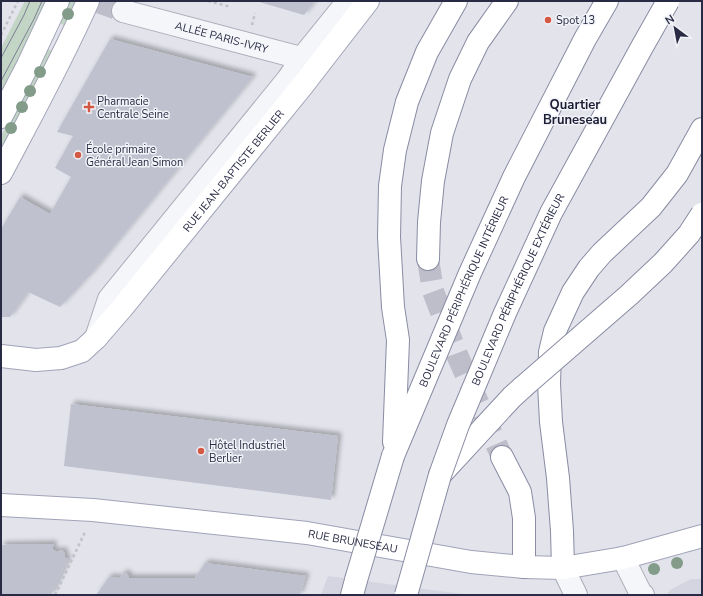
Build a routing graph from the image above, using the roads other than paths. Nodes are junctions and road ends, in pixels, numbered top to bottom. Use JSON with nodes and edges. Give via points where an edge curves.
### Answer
{"nodes":[{"id":1,"x":58,"y":1,"type":"edge"},
{"id":2,"x":88,"y":1,"type":"edge"},
{"id":3,"x":348,"y":1,"type":"edge"},
{"id":4,"x":368,"y":1,"type":"edge"},
{"id":5,"x":456,"y":1,"type":"edge"},
{"id":6,"x":507,"y":1,"type":"edge"},
{"id":7,"x":607,"y":1,"type":"edge"},
{"id":8,"x":668,"y":1,"type":"edge"},
{"id":9,"x":123,"y":11,"type":"tunnel mouth"},
{"id":10,"x":311,"y":61,"type":"junction"},
{"id":11,"x":1,"y":117,"type":"edge"},
{"id":12,"x":702,"y":129,"type":"edge"},
{"id":13,"x":1,"y":174,"type":"edge"},
{"id":14,"x":702,"y":214,"type":"edge"},
{"id":15,"x":428,"y":259,"type":"tunnel mouth"},
{"id":16,"x":1,"y":356,"type":"edge"},
{"id":17,"x":394,"y":456,"type":"junction"},
{"id":18,"x":502,"y":457,"type":"tunnel mouth"},
{"id":19,"x":440,"y":475,"type":"junction"},
{"id":20,"x":1,"y":505,"type":"edge"},
{"id":21,"x":702,"y":536,"type":"edge"},
{"id":22,"x":623,"y":558,"type":"junction"},
{"id":23,"x":524,"y":566,"type":"junction"},
{"id":24,"x":563,"y":568,"type":"junction"},
{"id":25,"x":352,"y":595,"type":"edge"},
{"id":26,"x":406,"y":595,"type":"edge"},
{"id":27,"x":576,"y":595,"type":"edge"},
{"id":28,"x":643,"y":595,"type":"edge"}],
"edges":[{"from":1,"to":11,"type":"main road"},
{"from":2,"to":13,"type":"main road"},
{"from":3,"to":10,"type":"street","name":"RUE JEAN-BAPTISTE BERLIER"},
{"from":4,"to":10,"type":"main road","name":"RUE JEAN-BAPTISTE BERLIER"},
{"from":5,"to":17,"type":"main road","via":[[427,52],[407,102],[395,150],[390,186],[388,237],[398,340]]},
{"from":6,"to":15,"type":"main road","via":[[478,42],[460,79],[442,133],[433,181]]},
{"from":7,"to":17,"type":"main road","name":"BOULEVARD PÉRIPHÉRIQUE INTÉRIEUR","via":[[584,39],[510,184]]},
{"from":8,"to":19,"type":"main road","name":"BOULEVARD PÉRIPHÉRIQUE EXTÉRIEUR","bridge":true,"via":[[551,213],[499,327]]},
{"from":9,"to":10,"type":"street","name":"ALLÉE PARIS-IVRY"},
{"from":10,"to":16,"type":"main road","name":"RUE JEAN-BAPTISTE BERLIER","via":[[122,308],[96,338],[82,351],[61,358],[36,360]]},
{"from":12,"to":24,"type":"main road","via":[[677,174],[651,207],[589,268],[573,292],[555,331],[550,352],[549,384]]},
{"from":14,"to":19,"type":"main road","bridge":true,"via":[[689,234],[663,263],[512,397]]},
{"from":17,"to":25,"type":"main road","name":"BOULEVARD PÉRIPHÉRIQUE INTÉRIEUR","bridge":true},
{"from":18,"to":23,"type":"main road","via":[[520,492],[524,518]]},
{"from":19,"to":26,"type":"main road","name":"BOULEVARD PÉRIPHÉRIQUE EXTÉRIEUR","bridge":true},
{"from":20,"to":23,"type":"main road","name":"RUE BRUNESEAU","via":[[93,510],[307,533],[471,562]]},
{"from":21,"to":22,"type":"main road","name":"RUE BRUNESEAU"},
{"from":22,"to":24,"type":"main road","name":"RUE BRUNESEAU"},
{"from":22,"to":28,"type":"street"},
{"from":23,"to":24,"type":"main road","name":"RUE BRUNESEAU"},
{"from":24,"to":27,"type":"street"}]}
